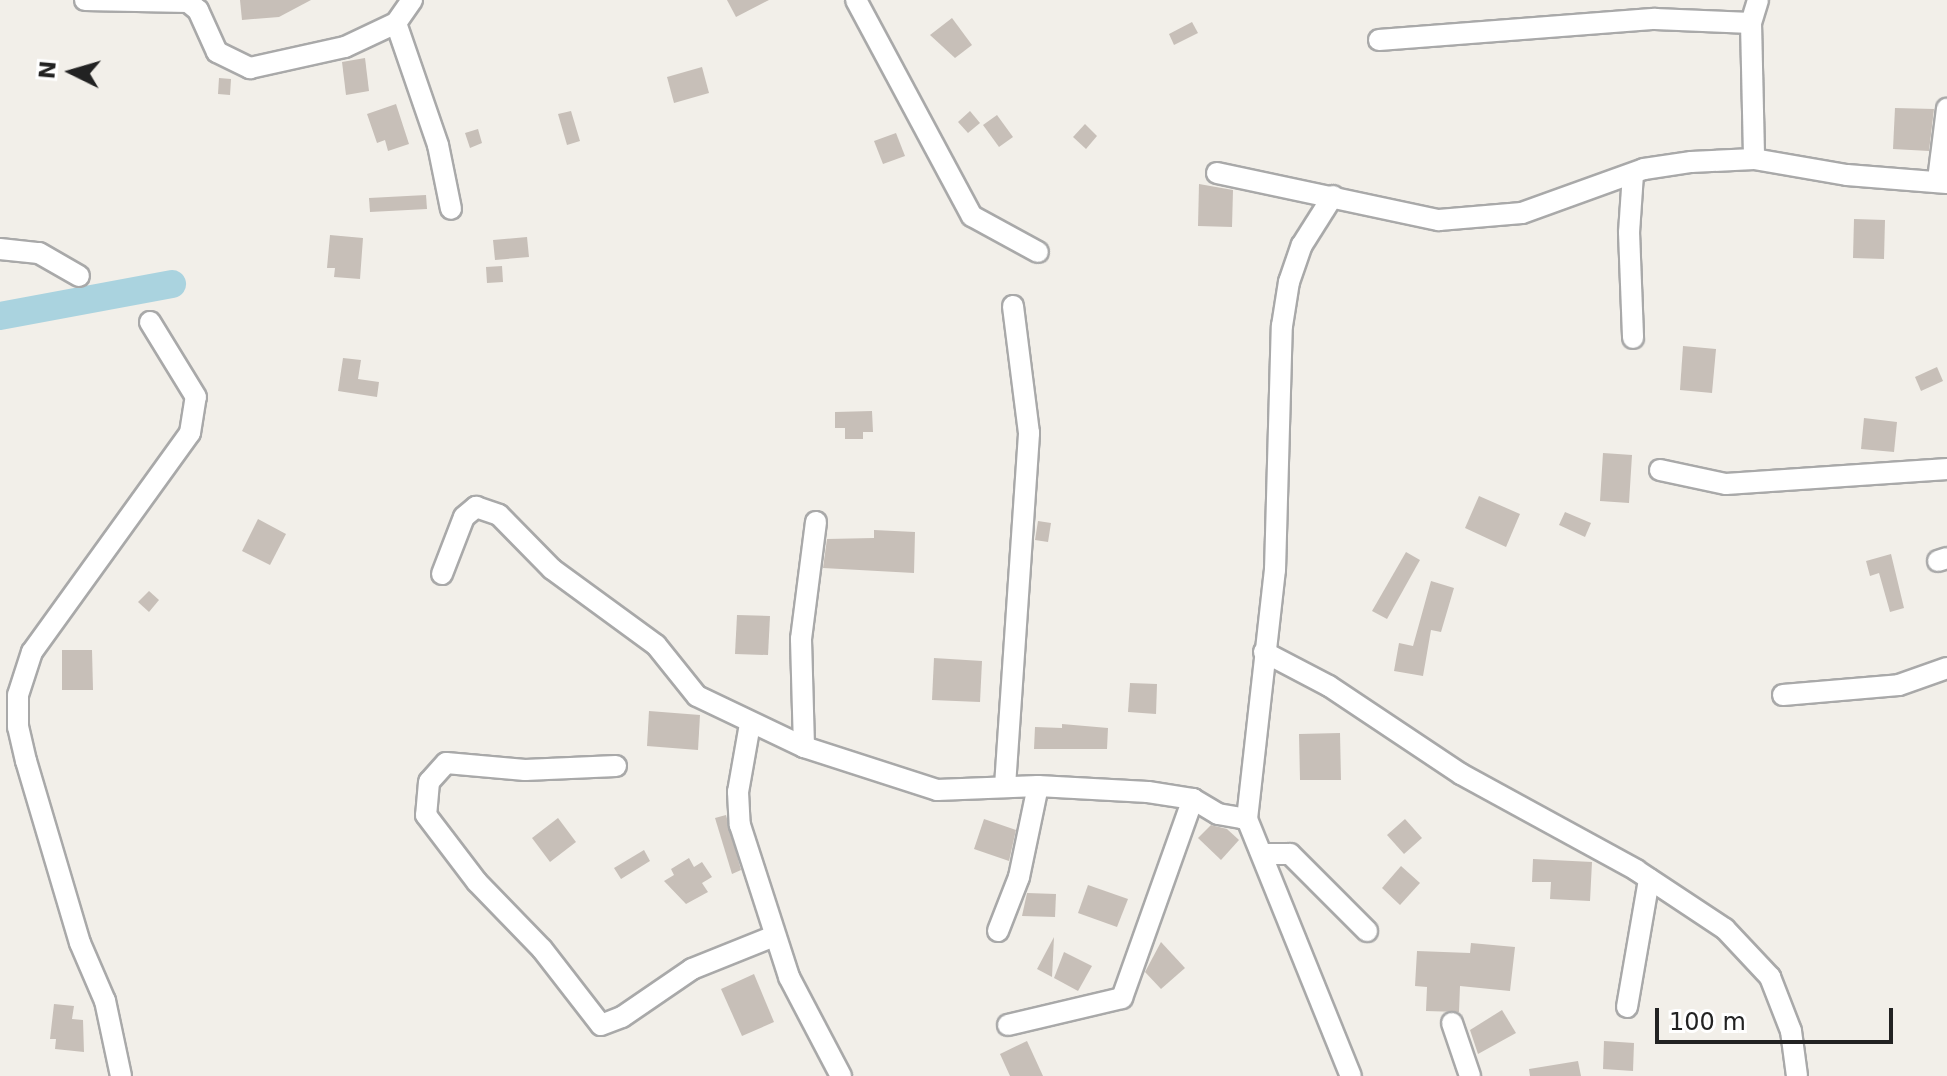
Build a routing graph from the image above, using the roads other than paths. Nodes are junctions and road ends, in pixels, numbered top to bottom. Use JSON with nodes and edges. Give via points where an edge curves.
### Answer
{"nodes":[{"id":1,"x":85,"y":0,"type":"edge"},
{"id":2,"x":412,"y":0,"type":"edge"},
{"id":3,"x":856,"y":0,"type":"edge"},
{"id":4,"x":1758,"y":0,"type":"edge"},
{"id":5,"x":204,"y":5,"type":"edge"},
{"id":6,"x":396,"y":23,"type":"junction"},
{"id":7,"x":1751,"y":23,"type":"junction"},
{"id":8,"x":1379,"y":40,"type":"dead end"},
{"id":9,"x":1947,"y":109,"type":"edge"},
{"id":10,"x":1754,"y":159,"type":"junction"},
{"id":11,"x":1217,"y":173,"type":"dead end"},
{"id":12,"x":1633,"y":174,"type":"junction"},
{"id":13,"x":1943,"y":182,"type":"edge"},
{"id":14,"x":1333,"y":196,"type":"junction"},
{"id":15,"x":451,"y":209,"type":"dead end"},
{"id":16,"x":0,"y":249,"type":"edge"},
{"id":17,"x":1038,"y":252,"type":"dead end"},
{"id":18,"x":79,"y":276,"type":"dead end"},
{"id":19,"x":1013,"y":306,"type":"dead end"},
{"id":20,"x":150,"y":322,"type":"dead end"},
{"id":21,"x":1633,"y":338,"type":"dead end"},
{"id":22,"x":1947,"y":469,"type":"edge"},
{"id":23,"x":1660,"y":470,"type":"dead end"},
{"id":24,"x":816,"y":522,"type":"dead end"},
{"id":25,"x":442,"y":574,"type":"dead end"},
{"id":26,"x":1264,"y":652,"type":"junction"},
{"id":27,"x":1947,"y":668,"type":"edge"},
{"id":28,"x":1783,"y":695,"type":"dead end"},
{"id":29,"x":750,"y":724,"type":"junction"},
{"id":30,"x":804,"y":747,"type":"junction"},
{"id":31,"x":616,"y":766,"type":"dead end"},
{"id":32,"x":1005,"y":786,"type":"junction"},
{"id":33,"x":1038,"y":786,"type":"junction"},
{"id":34,"x":1193,"y":799,"type":"junction"},
{"id":35,"x":1247,"y":819,"type":"junction"},
{"id":36,"x":1265,"y":854,"type":"junction"},
{"id":37,"x":1649,"y":879,"type":"junction"},
{"id":38,"x":998,"y":931,"type":"dead end"},
{"id":39,"x":1367,"y":931,"type":"dead end"},
{"id":40,"x":774,"y":936,"type":"junction"},
{"id":41,"x":1627,"y":1007,"type":"dead end"},
{"id":42,"x":1452,"y":1023,"type":"dead end"},
{"id":43,"x":1008,"y":1025,"type":"dead end"},
{"id":44,"x":121,"y":1076,"type":"edge"},
{"id":45,"x":841,"y":1076,"type":"edge"},
{"id":46,"x":1351,"y":1076,"type":"edge"},
{"id":47,"x":1470,"y":1076,"type":"edge"},
{"id":48,"x":1797,"y":1076,"type":"edge"}],
"edges":[{"from":1,"to":5,"type":"street"},
{"from":2,"to":6,"type":"street"},
{"from":3,"to":17,"type":"street","via":[[972,216]]},
{"from":4,"to":7,"type":"street"},
{"from":5,"to":6,"type":"street","via":[[217,52],[250,68],[345,47]]},
{"from":6,"to":15,"type":"street","via":[[438,145]]},
{"from":7,"to":8,"type":"street","via":[[1655,19]]},
{"from":7,"to":10,"type":"street"},
{"from":9,"to":13,"type":"street"},
{"from":10,"to":12,"type":"street","via":[[1691,162]]},
{"from":10,"to":13,"type":"street","via":[[1847,175]]},
{"from":11,"to":14,"type":"street"},
{"from":12,"to":14,"type":"street","via":[[1522,213],[1439,220],[1364,208]]},
{"from":12,"to":21,"type":"street"},
{"from":14,"to":26,"type":"street","via":[[1302,245],[1284,311],[1275,570]]},
{"from":16,"to":18,"type":"street","via":[[39,253]]},
{"from":19,"to":32,"type":"street","via":[[1029,433]]},
{"from":20,"to":44,"type":"street","via":[[196,397],[190,433],[39,642],[18,695],[26,761],[80,943],[105,1001]]},
{"from":22,"to":23,"type":"street","via":[[1726,484]]},
{"from":24,"to":30,"type":"street","via":[[801,639]]},
{"from":25,"to":29,"type":"street","via":[[464,517],[476,507],[499,515],[552,569],[656,645],[693,692]]},
{"from":26,"to":35,"type":"street"},
{"from":26,"to":37,"type":"street","via":[[1329,686],[1461,774]]},
{"from":27,"to":28,"type":"street","via":[[1899,685]]},
{"from":29,"to":30,"type":"street"},
{"from":29,"to":40,"type":"street","via":[[737,804]]},
{"from":30,"to":32,"type":"street","via":[[937,790]]},
{"from":31,"to":40,"type":"street","via":[[525,770],[446,763],[429,782],[426,815],[601,1025],[622,1017],[692,969]]},
{"from":32,"to":33,"type":"street"},
{"from":33,"to":34,"type":"street"},
{"from":33,"to":38,"type":"street","via":[[1019,877]]},
{"from":34,"to":35,"type":"street","via":[[1218,814]]},
{"from":34,"to":43,"type":"street","via":[[1122,998]]},
{"from":35,"to":36,"type":"street"},
{"from":36,"to":39,"type":"street","via":[[1290,854]]},
{"from":36,"to":46,"type":"street"},
{"from":37,"to":41,"type":"street"},
{"from":37,"to":48,"type":"street","via":[[1725,929],[1770,977],[1791,1031]]},
{"from":40,"to":45,"type":"street","via":[[803,1009]]},
{"from":42,"to":47,"type":"street"}]}
